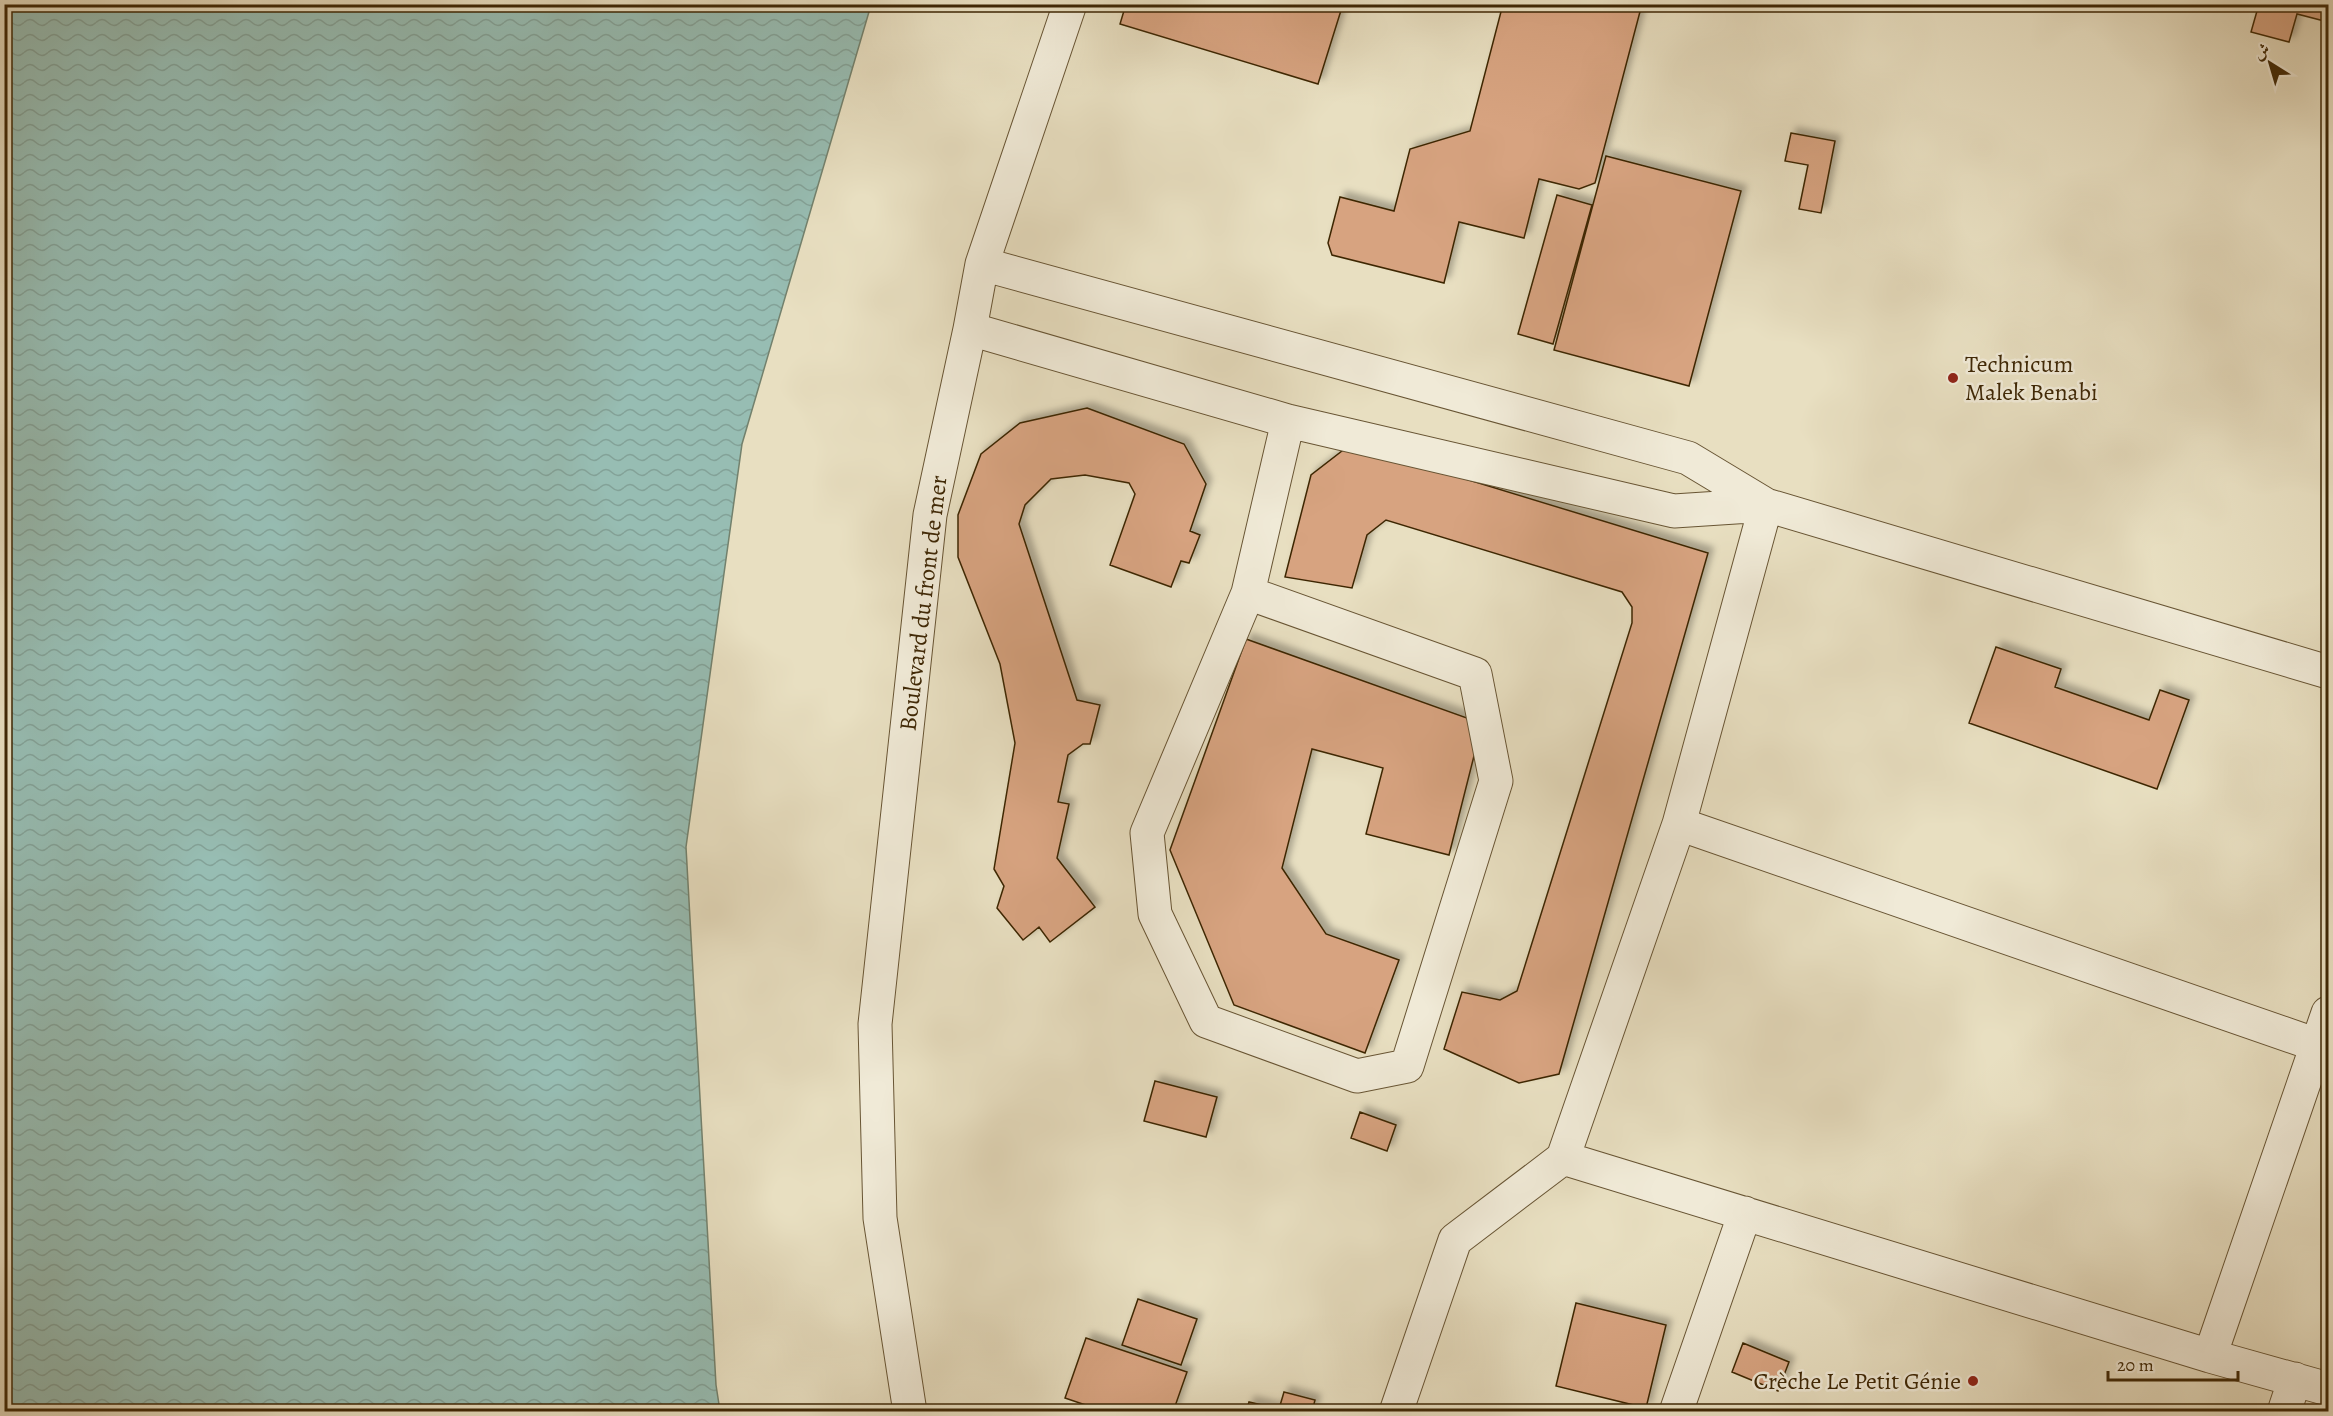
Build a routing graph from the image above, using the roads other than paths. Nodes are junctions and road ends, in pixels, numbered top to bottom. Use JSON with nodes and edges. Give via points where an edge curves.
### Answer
{"nodes":[{"id":1,"x":1070,"y":4,"type":"edge"},
{"id":2,"x":982,"y":264,"type":"junction"},
{"id":3,"x":970,"y":329,"type":"junction"},
{"id":4,"x":1288,"y":421,"type":"junction"},
{"id":5,"x":1766,"y":505,"type":"junction"},
{"id":6,"x":1248,"y":593,"type":"junction"},
{"id":7,"x":2328,"y":672,"type":"edge"},
{"id":8,"x":1679,"y":824,"type":"junction"},
{"id":9,"x":2328,"y":1013,"type":"edge"},
{"id":10,"x":2317,"y":1045,"type":"junction"},
{"id":11,"x":1563,"y":1158,"type":"junction"},
{"id":12,"x":1745,"y":1213,"type":"junction"},
{"id":13,"x":2210,"y":1356,"type":"junction"},
{"id":14,"x":2295,"y":1379,"type":"junction"},
{"id":15,"x":2328,"y":1389,"type":"edge"},
{"id":16,"x":910,"y":1412,"type":"edge"},
{"id":17,"x":1396,"y":1412,"type":"edge"},
{"id":18,"x":1676,"y":1412,"type":"edge"},
{"id":19,"x":2284,"y":1412,"type":"edge"}],
"edges":[{"from":1,"to":2,"type":"street","name":"Boulevard du front de mer"},
{"from":2,"to":3,"type":"street","name":"Boulevard du front de mer"},
{"from":2,"to":5,"type":"street","via":[[1688,459]]},
{"from":3,"to":4,"type":"street"},
{"from":3,"to":16,"type":"street","name":"Boulevard du front de mer","via":[[930,515],[875,1024],[880,1218]]},
{"from":4,"to":5,"type":"street","via":[[1674,511]]},
{"from":4,"to":6,"type":"street"},
{"from":5,"to":7,"type":"street"},
{"from":5,"to":8,"type":"street"},
{"from":6,"to":6,"type":"street","via":[[1475,674],[1496,781],[1407,1066],[1357,1076],[1206,1021],[1155,914],[1147,833]]},
{"from":8,"to":10,"type":"street"},
{"from":8,"to":11,"type":"street"},
{"from":9,"to":10,"type":"street"},
{"from":10,"to":13,"type":"street"},
{"from":11,"to":12,"type":"street"},
{"from":11,"to":17,"type":"street","via":[[1455,1240]]},
{"from":12,"to":13,"type":"street"},
{"from":12,"to":18,"type":"street"},
{"from":13,"to":14,"type":"street"},
{"from":14,"to":15,"type":"street"},
{"from":14,"to":19,"type":"street"}]}
